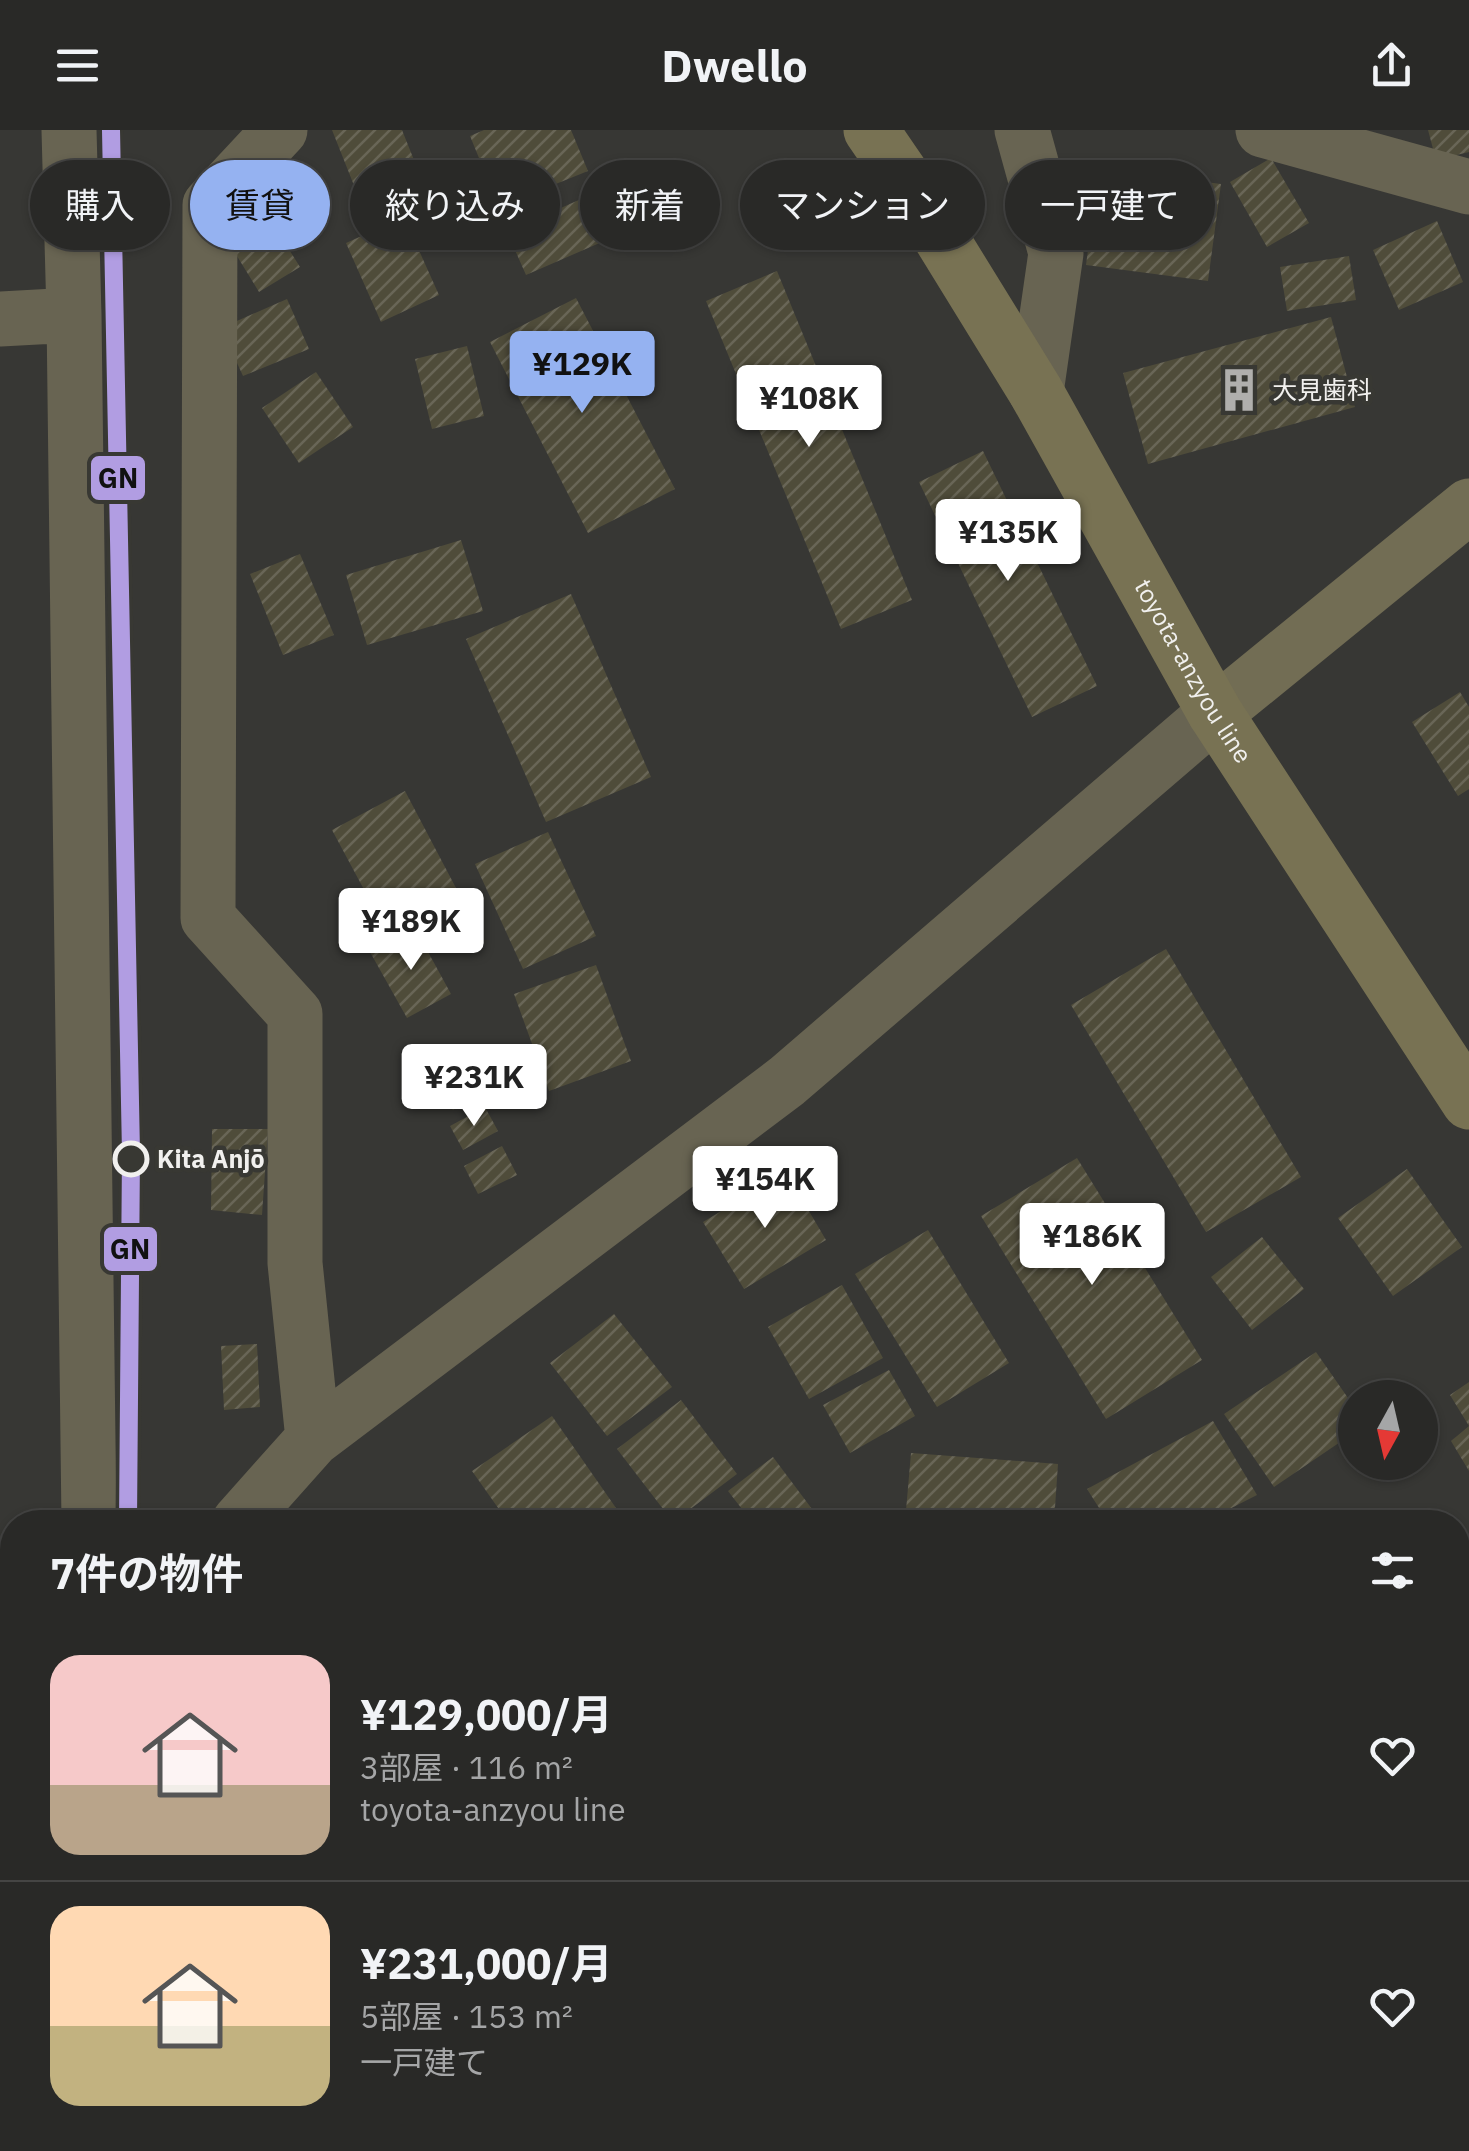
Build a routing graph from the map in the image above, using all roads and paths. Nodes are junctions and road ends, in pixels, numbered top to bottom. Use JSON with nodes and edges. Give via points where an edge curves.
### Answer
{"nodes":[{"id":1,"x":69,"y":130,"type":"edge"},
{"id":2,"x":280,"y":130,"type":"edge"},
{"id":3,"x":871,"y":130,"type":"edge"},
{"id":4,"x":1022,"y":130,"type":"edge"},
{"id":5,"x":1262,"y":130,"type":"edge"},
{"id":6,"x":1469,"y":188,"type":"edge"},
{"id":7,"x":74,"y":316,"type":"junction"},
{"id":8,"x":0,"y":319,"type":"edge"},
{"id":9,"x":1036,"y":392,"type":"junction"},
{"id":10,"x":1469,"y":506,"type":"edge"},
{"id":11,"x":1215,"y":713,"type":"junction"},
{"id":12,"x":1469,"y":1102,"type":"edge"},
{"id":13,"x":313,"y":1439,"type":"junction"},
{"id":14,"x":89,"y":1510,"type":"edge"},
{"id":15,"x":250,"y":1510,"type":"edge"}],
"edges":[{"from":1,"to":7,"type":"street"},
{"from":2,"to":13,"type":"street","via":[[210,205],[208,918],[295,1014],[295,1263]]},
{"from":3,"to":9,"type":"main road","name":"toyota-anzyou line"},
{"from":4,"to":9,"type":"street","via":[[1056,253]]},
{"from":5,"to":6,"type":"street"},
{"from":7,"to":8,"type":"street"},
{"from":7,"to":14,"type":"street"},
{"from":9,"to":11,"type":"main road","name":"toyota-anzyou line"},
{"from":10,"to":11,"type":"street"},
{"from":11,"to":12,"type":"main road","name":"toyota-anzyou line"},
{"from":11,"to":13,"type":"street","via":[[787,1081]]},
{"from":13,"to":15,"type":"street"}]}
